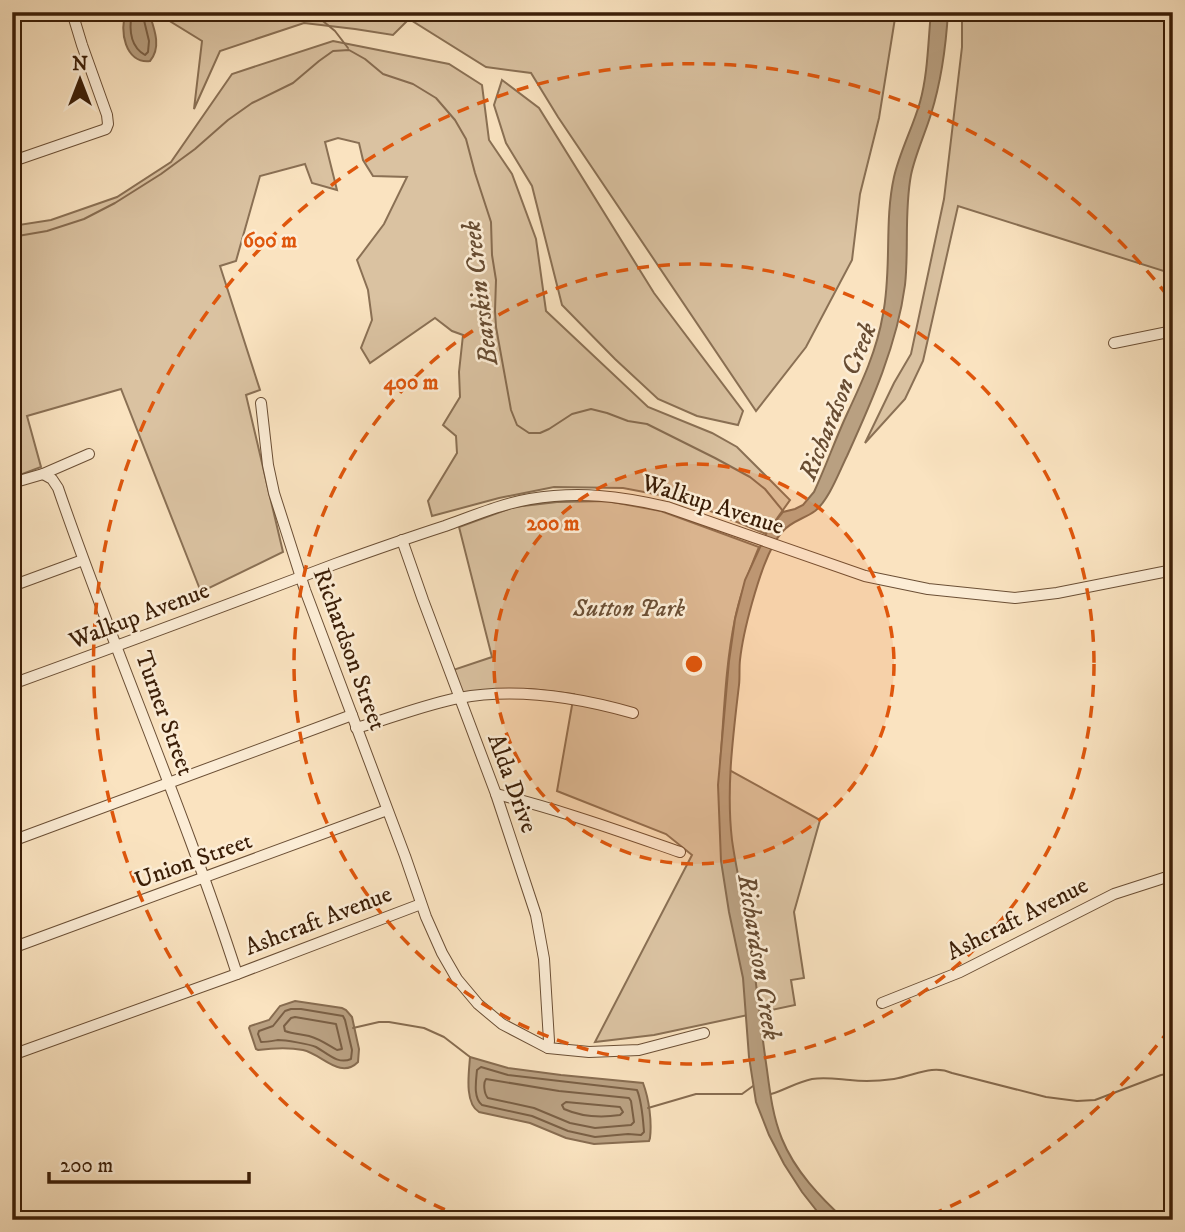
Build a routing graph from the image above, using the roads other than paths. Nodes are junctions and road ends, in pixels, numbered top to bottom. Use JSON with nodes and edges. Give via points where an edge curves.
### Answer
{"nodes":[{"id":1,"x":72,"y":12,"type":"edge"},
{"id":2,"x":12,"y":159,"type":"edge"},
{"id":3,"x":1173,"y":331,"type":"edge"},
{"id":4,"x":1114,"y":343,"type":"dead end"},
{"id":5,"x":261,"y":403,"type":"dead end"},
{"id":6,"x":89,"y":454,"type":"dead end"},
{"id":7,"x":43,"y":474,"type":"junction"},
{"id":8,"x":12,"y":483,"type":"edge"},
{"id":9,"x":402,"y":540,"type":"junction"},
{"id":10,"x":83,"y":560,"type":"junction"},
{"id":11,"x":1173,"y":570,"type":"edge"},
{"id":12,"x":301,"y":577,"type":"junction"},
{"id":13,"x":12,"y":586,"type":"edge"},
{"id":14,"x":117,"y":646,"type":"junction"},
{"id":15,"x":12,"y":684,"type":"edge"},
{"id":16,"x":460,"y":698,"type":"junction"},
{"id":17,"x":634,"y":713,"type":"dead end"},
{"id":18,"x":352,"y":715,"type":"junction"},
{"id":19,"x":356,"y":728,"type":"junction"},
{"id":20,"x":168,"y":782,"type":"junction"},
{"id":21,"x":496,"y":794,"type":"junction"},
{"id":22,"x":387,"y":810,"type":"junction"},
{"id":23,"x":12,"y":841,"type":"edge"},
{"id":24,"x":680,"y":852,"type":"dead end"},
{"id":25,"x":1173,"y":875,"type":"edge"},
{"id":26,"x":203,"y":877,"type":"junction"},
{"id":27,"x":421,"y":904,"type":"junction"},
{"id":28,"x":12,"y":948,"type":"edge"},
{"id":29,"x":237,"y":974,"type":"junction"},
{"id":30,"x":882,"y":1003,"type":"dead end"},
{"id":31,"x":704,"y":1033,"type":"dead end"},
{"id":32,"x":548,"y":1048,"type":"junction"},
{"id":33,"x":12,"y":1055,"type":"edge"}],
"edges":[{"from":1,"to":2,"type":"street","via":[[107,115],[106,130]]},
{"from":3,"to":4,"type":"street"},
{"from":5,"to":12,"type":"street","name":"Richardson Street","via":[[270,474]]},
{"from":6,"to":7,"type":"street"},
{"from":7,"to":8,"type":"street"},
{"from":7,"to":10,"type":"street","name":"Turner Street","via":[[58,488]]},
{"from":9,"to":11,"type":"street","name":"Walkup Avenue","via":[[530,499],[584,494],[667,507],[886,582],[949,592],[1015,598]]},
{"from":9,"to":12,"type":"street","name":"Walkup Avenue"},
{"from":9,"to":16,"type":"street","name":"Alda Drive"},
{"from":10,"to":13,"type":"street"},
{"from":10,"to":14,"type":"street","name":"Turner Street"},
{"from":12,"to":14,"type":"street","name":"Walkup Avenue"},
{"from":12,"to":18,"type":"street","name":"Richardson Street"},
{"from":14,"to":15,"type":"street","name":"Walkup Avenue"},
{"from":14,"to":20,"type":"street","name":"Turner Street"},
{"from":16,"to":17,"type":"street","via":[[526,692]]},
{"from":16,"to":19,"type":"street"},
{"from":16,"to":21,"type":"street","name":"Alda Drive"},
{"from":18,"to":19,"type":"street","name":"Richardson Street"},
{"from":18,"to":20,"type":"street"},
{"from":19,"to":22,"type":"street","name":"Richardson Street"},
{"from":20,"to":23,"type":"street"},
{"from":20,"to":26,"type":"street","name":"Turner Street"},
{"from":21,"to":24,"type":"street"},
{"from":21,"to":32,"type":"street","name":"Alda Drive","via":[[542,938]]},
{"from":22,"to":26,"type":"street","name":"Union Street"},
{"from":22,"to":27,"type":"street","name":"Richardson Street"},
{"from":25,"to":30,"type":"street","name":"Ashcraft Avenue","via":[[1114,894],[960,972]]},
{"from":26,"to":28,"type":"street","name":"Union Street"},
{"from":26,"to":29,"type":"street","name":"Turner Street"},
{"from":27,"to":29,"type":"street","name":"Ashcraft Avenue"},
{"from":27,"to":32,"type":"street","name":"Ashcraft Avenue","via":[[442,953],[478,1004],[502,1024]]},
{"from":29,"to":33,"type":"street","name":"Ashcraft Avenue"},
{"from":31,"to":32,"type":"street","name":"Ashcraft Avenue","via":[[639,1051]]}]}
